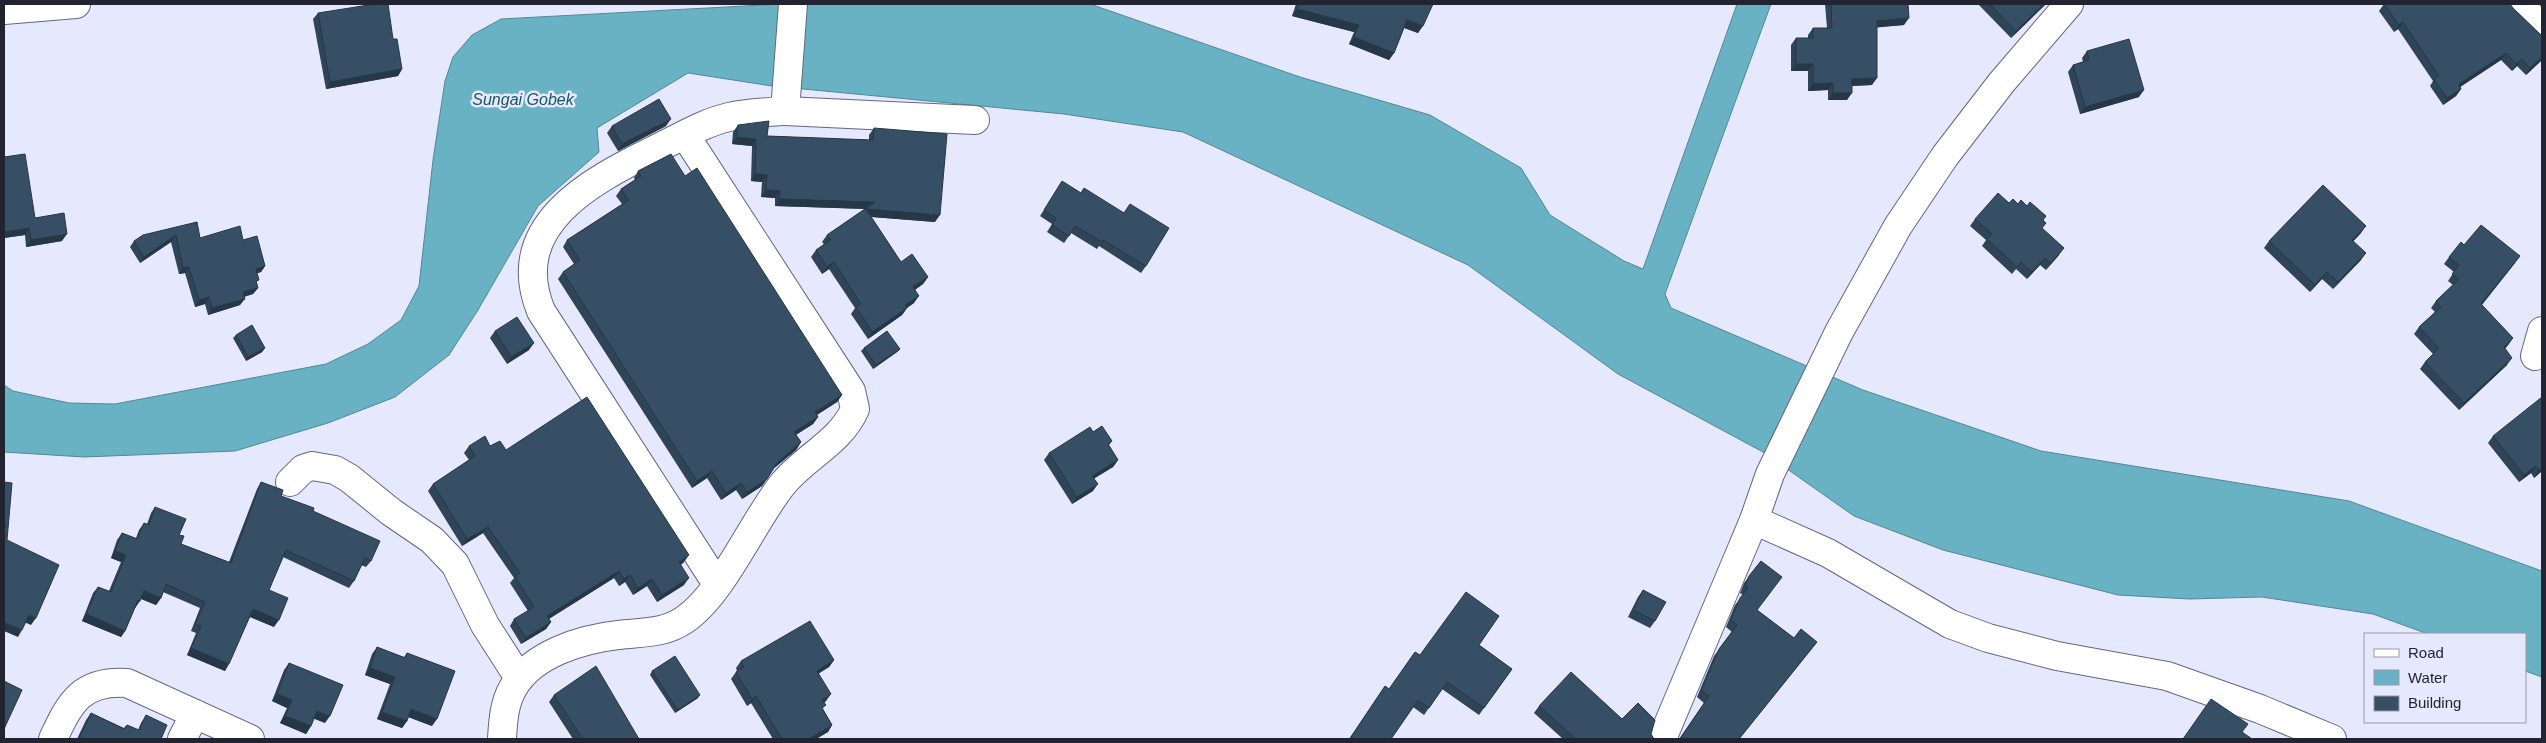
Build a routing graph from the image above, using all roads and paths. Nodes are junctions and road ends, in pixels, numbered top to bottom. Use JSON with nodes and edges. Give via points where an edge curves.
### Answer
{"nodes":[{"id":1,"x":76,"y":4,"type":"edge"},
{"id":2,"x":793,"y":4,"type":"edge"},
{"id":3,"x":2069,"y":4,"type":"edge"},
{"id":4,"x":2520,"y":4,"type":"edge"},
{"id":5,"x":4,"y":10,"type":"edge"},
{"id":6,"x":2542,"y":28,"type":"edge"},
{"id":7,"x":786,"y":99,"type":"junction"},
{"id":8,"x":975,"y":120,"type":"dead end"},
{"id":9,"x":685,"y":135,"type":"junction"},
{"id":10,"x":290,"y":482,"type":"dead end"},
{"id":11,"x":1754,"y":520,"type":"junction"},
{"id":12,"x":717,"y":584,"type":"junction"},
{"id":13,"x":519,"y":678,"type":"junction"},
{"id":14,"x":195,"y":714,"type":"junction"},
{"id":15,"x":53,"y":739,"type":"edge"},
{"id":16,"x":182,"y":739,"type":"edge"},
{"id":17,"x":250,"y":739,"type":"edge"},
{"id":18,"x":502,"y":739,"type":"edge"},
{"id":19,"x":1662,"y":739,"type":"edge"},
{"id":20,"x":2332,"y":739,"type":"edge"}],
"edges":[{"from":1,"to":5,"type":"street"},
{"from":2,"to":7,"type":"street"},
{"from":3,"to":11,"type":"street","via":[[2002,82],[1945,156],[1898,226],[1839,332],[1770,474]]},
{"from":4,"to":6,"type":"street"},
{"from":7,"to":8,"type":"street"},
{"from":7,"to":9,"type":"street"},
{"from":9,"to":12,"type":"street","via":[[851,391],[855,409],[851,419],[781,486]]},
{"from":9,"to":12,"type":"street","via":[[600,179],[561,208],[541,236],[531,273],[541,310]]},
{"from":10,"to":13,"type":"street","via":[[303,469],[312,466],[335,470],[432,540],[455,564],[485,625]]},
{"from":11,"to":19,"type":"street"},
{"from":11,"to":20,"type":"street","via":[[1828,553],[1950,624],[1988,638],[2057,656],[2167,676]]},
{"from":12,"to":13,"type":"street","via":[[698,610],[675,626],[581,643],[536,663]]},
{"from":13,"to":18,"type":"street","via":[[508,698]]},
{"from":14,"to":15,"type":"street","via":[[127,683],[108,682],[94,685],[79,696],[66,712]]},
{"from":14,"to":16,"type":"street"},
{"from":14,"to":17,"type":"street"}]}
